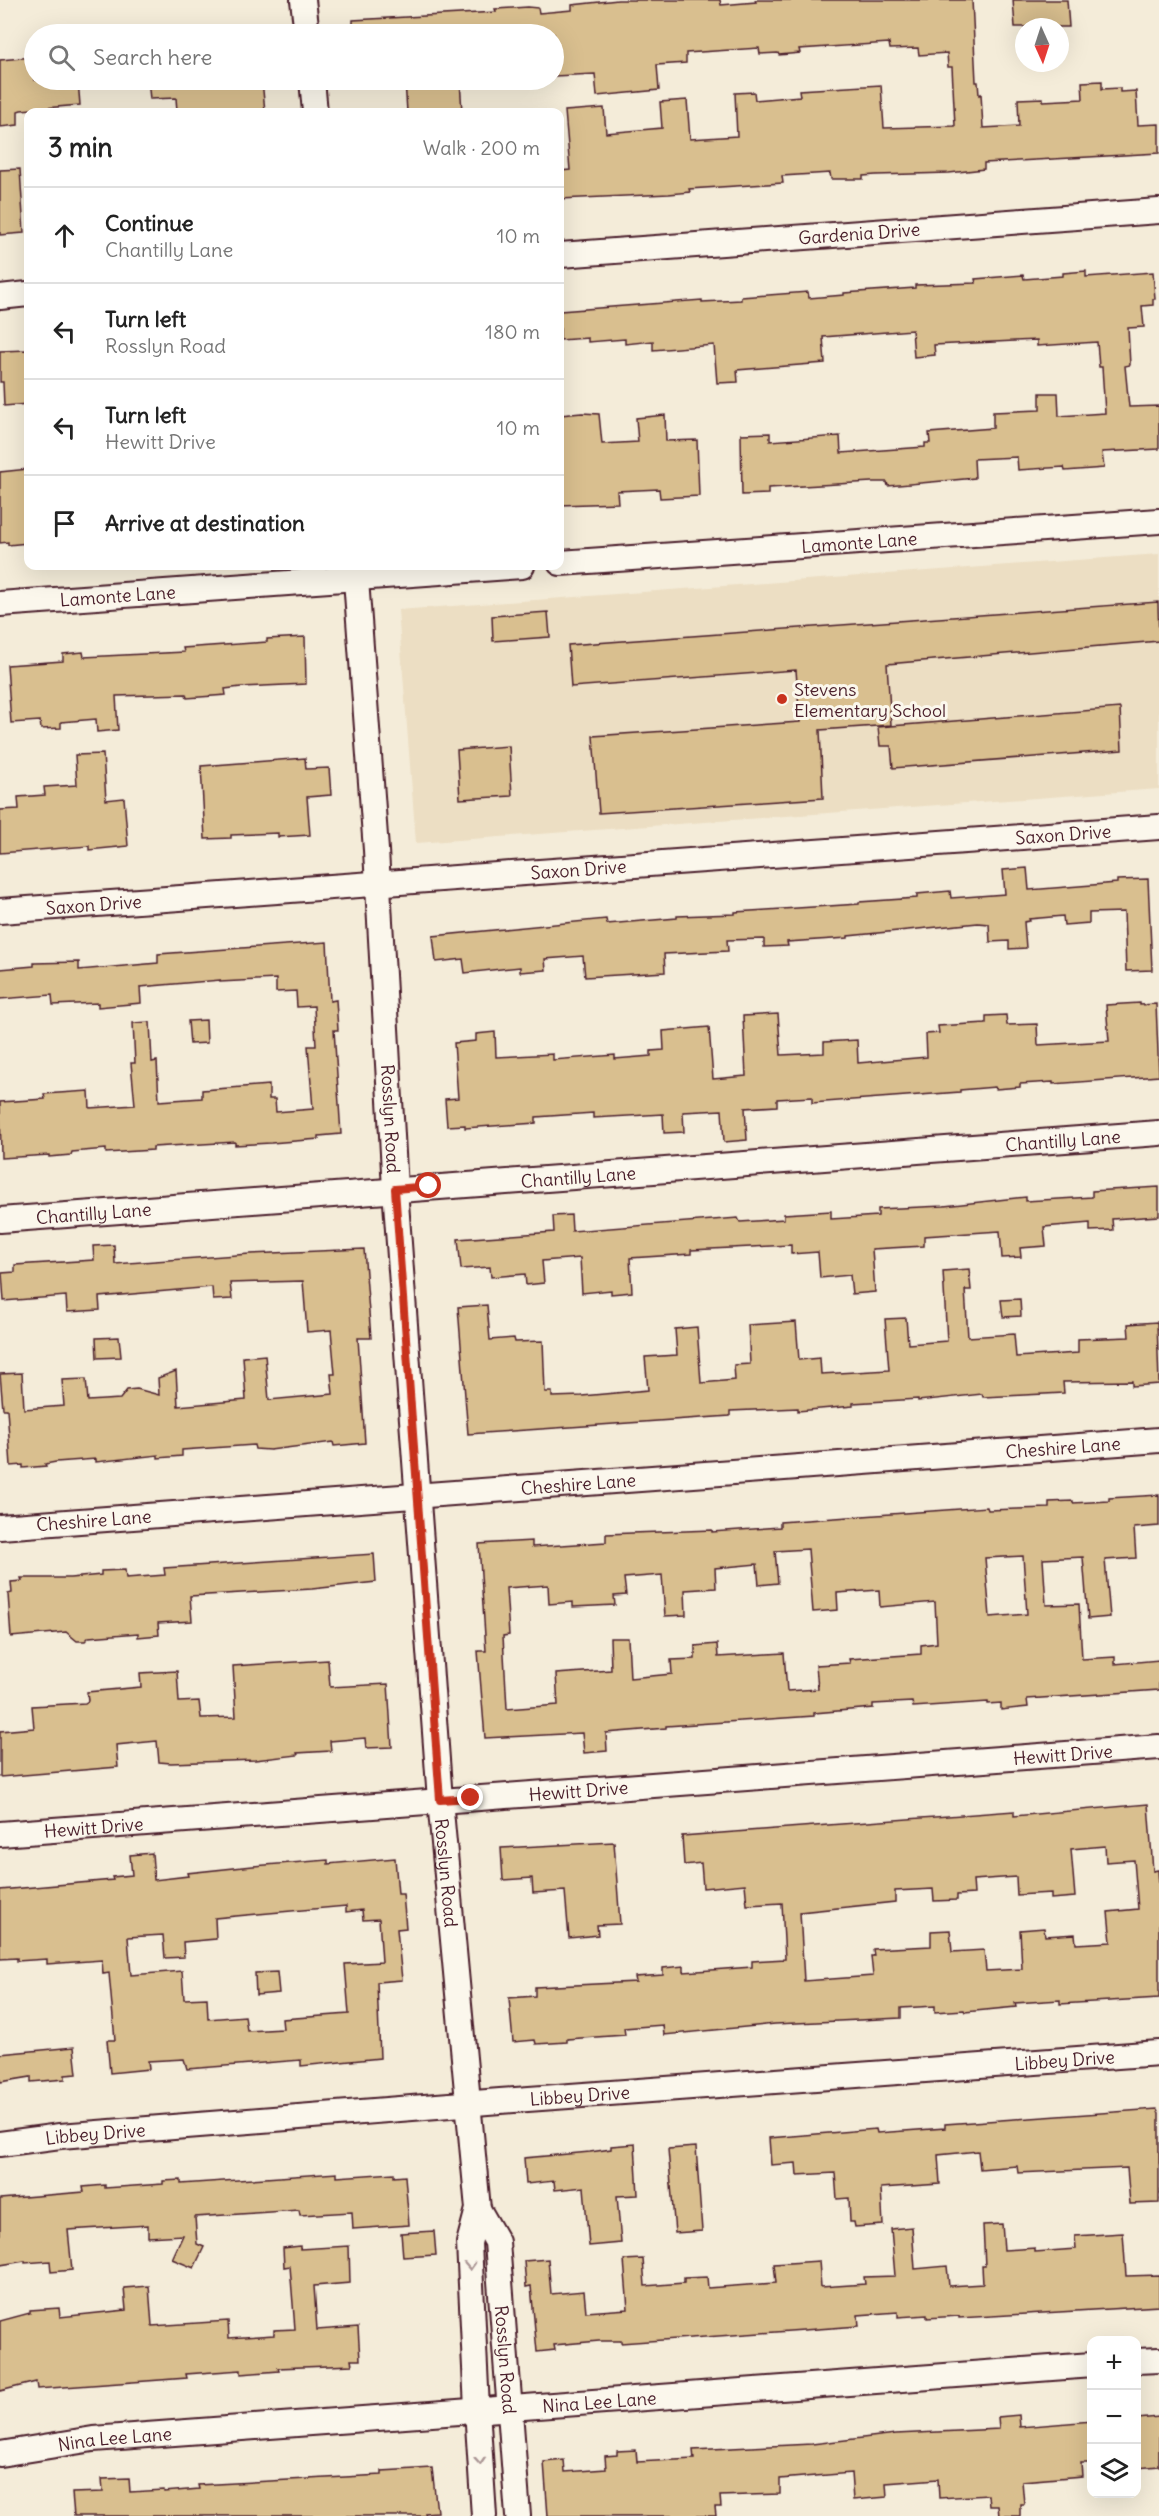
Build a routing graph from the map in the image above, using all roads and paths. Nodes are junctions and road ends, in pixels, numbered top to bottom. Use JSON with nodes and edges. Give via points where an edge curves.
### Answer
{"nodes":[{"id":1,"x":303,"y":0,"type":"edge"},
{"id":2,"x":306,"y":24,"type":"edge"},
{"id":3,"x":313,"y":90,"type":"edge"},
{"id":4,"x":315,"y":108,"type":"edge"},
{"id":5,"x":1159,"y":211,"type":"edge"},
{"id":6,"x":564,"y":255,"type":"edge"},
{"id":7,"x":24,"y":294,"type":"edge"},
{"id":8,"x":0,"y":297,"type":"edge"},
{"id":9,"x":1159,"y":520,"type":"edge"},
{"id":10,"x":564,"y":563,"type":"edge"},
{"id":11,"x":388,"y":570,"type":"edge"},
{"id":12,"x":355,"y":571,"type":"edge"},
{"id":13,"x":0,"y":604,"type":"edge"},
{"id":14,"x":1159,"y":826,"type":"edge"},
{"id":15,"x":378,"y":885,"type":"junction"},
{"id":16,"x":0,"y":911,"type":"edge"},
{"id":17,"x":1159,"y":1133,"type":"edge"},
{"id":18,"x":395,"y":1189,"type":"junction"},
{"id":19,"x":0,"y":1220,"type":"edge"},
{"id":20,"x":1159,"y":1440,"type":"edge"},
{"id":21,"x":419,"y":1495,"type":"junction"},
{"id":22,"x":0,"y":1527,"type":"edge"},
{"id":23,"x":1159,"y":1748,"type":"edge"},
{"id":24,"x":440,"y":1800,"type":"junction"},
{"id":25,"x":0,"y":1834,"type":"edge"},
{"id":26,"x":1159,"y":2053,"type":"edge"},
{"id":27,"x":467,"y":2104,"type":"junction"},
{"id":28,"x":0,"y":2144,"type":"edge"},
{"id":29,"x":477,"y":2209,"type":"junction"},
{"id":30,"x":1159,"y":2360,"type":"edge"},
{"id":31,"x":1141,"y":2361,"type":"edge"},
{"id":32,"x":1087,"y":2365,"type":"edge"},
{"id":33,"x":511,"y":2406,"type":"junction"},
{"id":34,"x":477,"y":2409,"type":"junction"},
{"id":35,"x":0,"y":2454,"type":"edge"},
{"id":36,"x":484,"y":2516,"type":"edge"},
{"id":37,"x":518,"y":2516,"type":"edge"}],
"edges":[{"from":1,"to":2,"type":"street"},
{"from":3,"to":4,"type":"street"},
{"from":5,"to":6,"type":"street","name":"Gardenia Drive"},
{"from":7,"to":8,"type":"street"},
{"from":9,"to":10,"type":"street","name":"Lamonte Lane"},
{"from":11,"to":12,"type":"street","name":"Lamonte Lane"},
{"from":12,"to":13,"type":"street","name":"Lamonte Lane"},
{"from":12,"to":15,"type":"street","name":"Rosslyn Road"},
{"from":14,"to":15,"type":"street","name":"Saxon Drive"},
{"from":15,"to":16,"type":"street","name":"Saxon Drive"},
{"from":15,"to":18,"type":"street","name":"Rosslyn Road"},
{"from":17,"to":18,"type":"street","name":"Chantilly Lane"},
{"from":18,"to":19,"type":"street","name":"Chantilly Lane"},
{"from":18,"to":21,"type":"street","name":"Rosslyn Road"},
{"from":20,"to":21,"type":"street","name":"Cheshire Lane"},
{"from":21,"to":22,"type":"street","name":"Cheshire Lane"},
{"from":21,"to":24,"type":"street","name":"Rosslyn Road"},
{"from":23,"to":24,"type":"street","name":"Hewitt Drive"},
{"from":24,"to":25,"type":"street","name":"Hewitt Drive"},
{"from":24,"to":27,"type":"street","name":"Rosslyn Road"},
{"from":26,"to":27,"type":"street","name":"Libbey Drive"},
{"from":27,"to":28,"type":"street","name":"Libbey Drive"},
{"from":27,"to":29,"type":"street","name":"Rosslyn Road"},
{"from":29,"to":33,"type":"street","name":"Rosslyn Road","via":[[497,2242]]},
{"from":29,"to":34,"type":"street","name":"Rosslyn Road","one_way":true,"via":[[469,2243]]},
{"from":30,"to":31,"type":"street"},
{"from":32,"to":33,"type":"street","name":"Nina Lee Lane"},
{"from":33,"to":34,"type":"street","name":"Nina Lee Lane"},
{"from":33,"to":37,"type":"street","name":"Rosslyn Road"},
{"from":34,"to":35,"type":"street","name":"Nina Lee Lane","via":[[93,2439]]},
{"from":34,"to":36,"type":"street","name":"Rosslyn Road","one_way":true}]}
